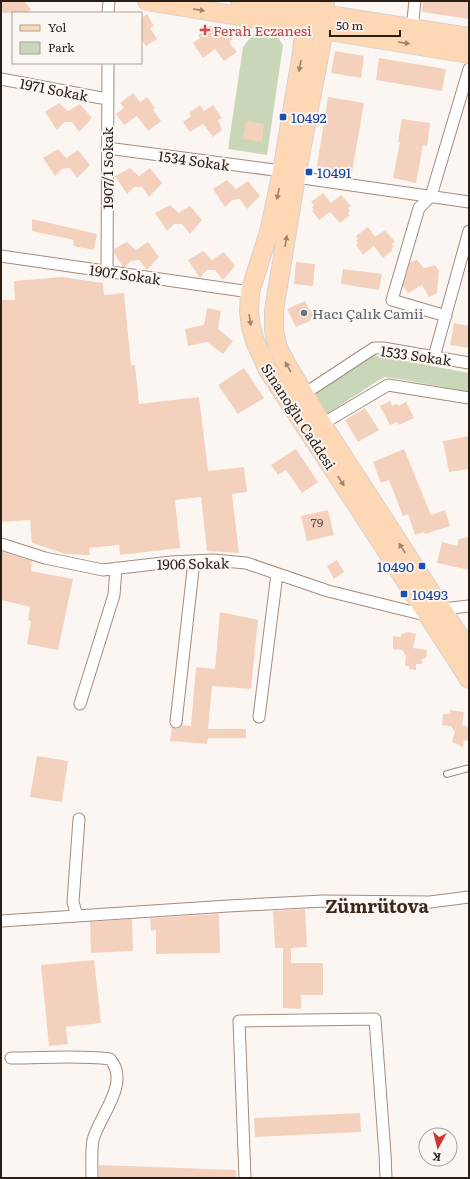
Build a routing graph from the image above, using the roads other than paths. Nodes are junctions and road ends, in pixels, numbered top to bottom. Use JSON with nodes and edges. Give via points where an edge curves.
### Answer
{"nodes":[{"id":1,"x":109,"y":1,"type":"edge"},
{"id":2,"x":147,"y":1,"type":"edge"},
{"id":3,"x":240,"y":1,"type":"edge"},
{"id":4,"x":415,"y":1,"type":"edge"},
{"id":5,"x":108,"y":12,"type":"edge"},
{"id":6,"x":306,"y":13,"type":"edge"},
{"id":7,"x":325,"y":15,"type":"edge"},
{"id":8,"x":412,"y":28,"type":"junction"},
{"id":9,"x":469,"y":38,"type":"edge"},
{"id":10,"x":469,"y":54,"type":"edge"},
{"id":11,"x":108,"y":64,"type":"edge"},
{"id":12,"x":469,"y":69,"type":"edge"},
{"id":13,"x":1,"y":79,"type":"edge"},
{"id":14,"x":107,"y":99,"type":"junction"},
{"id":15,"x":107,"y":148,"type":"junction"},
{"id":16,"x":289,"y":174,"type":"junction"},
{"id":17,"x":431,"y":196,"type":"junction"},
{"id":18,"x":469,"y":202,"type":"edge"},
{"id":19,"x":469,"y":231,"type":"edge"},
{"id":20,"x":1,"y":256,"type":"edge"},
{"id":21,"x":107,"y":272,"type":"junction"},
{"id":22,"x":250,"y":292,"type":"junction"},
{"id":23,"x":446,"y":316,"type":"junction"},
{"id":24,"x":434,"y":357,"type":"junction"},
{"id":25,"x":469,"y":363,"type":"edge"},
{"id":26,"x":304,"y":394,"type":"junction"},
{"id":27,"x":469,"y":398,"type":"edge"},
{"id":28,"x":322,"y":424,"type":"junction"},
{"id":29,"x":1,"y":544,"type":"edge"},
{"id":30,"x":194,"y":561,"type":"junction"},
{"id":31,"x":116,"y":568,"type":"junction"},
{"id":32,"x":277,"y":574,"type":"junction"},
{"id":33,"x":469,"y":606,"type":"edge"},
{"id":34,"x":436,"y":613,"type":"junction"},
{"id":35,"x":469,"y":651,"type":"edge"},
{"id":36,"x":469,"y":679,"type":"edge"},
{"id":37,"x":80,"y":704,"type":"dead end"},
{"id":38,"x":259,"y":717,"type":"dead end"},
{"id":39,"x":176,"y":722,"type":"dead end"},
{"id":40,"x":469,"y":768,"type":"edge"},
{"id":41,"x":447,"y":774,"type":"dead end"},
{"id":42,"x":79,"y":819,"type":"dead end"},
{"id":43,"x":469,"y":897,"type":"edge"},
{"id":44,"x":77,"y":916,"type":"junction"},
{"id":45,"x":1,"y":921,"type":"edge"},
{"id":46,"x":11,"y":1058,"type":"dead end"},
{"id":47,"x":92,"y":1178,"type":"edge"},
{"id":48,"x":245,"y":1178,"type":"edge"},
{"id":49,"x":386,"y":1178,"type":"edge"}],
"edges":[{"from":1,"to":5,"type":"street"},
{"from":2,"to":6,"type":"main road","one_way":true},
{"from":3,"to":6,"type":"main road"},
{"from":4,"to":8,"type":"street"},
{"from":6,"to":7,"type":"main road"},
{"from":6,"to":16,"type":"main road","name":"Si̇nanoğlu Caddesi","one_way":true},
{"from":7,"to":8,"type":"main road"},
{"from":7,"to":10,"type":"main road","one_way":true},
{"from":7,"to":16,"type":"main road","name":"Si̇nanoğlu Caddesi"},
{"from":8,"to":9,"type":"main road"},
{"from":11,"to":14,"type":"street","name":"1907/1 Sokak"},
{"from":12,"to":17,"type":"street"},
{"from":13,"to":14,"type":"street","name":"1971 Sokak"},
{"from":14,"to":15,"type":"street","name":"1907/1 Sokak"},
{"from":15,"to":16,"type":"street","name":"1534 Sokak"},
{"from":15,"to":21,"type":"street","name":"1907/1 Sokak"},
{"from":16,"to":17,"type":"street","name":"1534 Sokak"},
{"from":16,"to":22,"type":"main road","name":"Si̇nanoğlu Caddesi","one_way":true},
{"from":26,"to":16,"type":"main road","name":"Si̇nanoğlu Caddesi","one_way":true,"via":[[278,348],[274,330]]},
{"from":17,"to":18,"type":"street","name":"1534 Sokak"},
{"from":17,"to":23,"type":"street","via":[[419,208],[392,300]]},
{"from":19,"to":23,"type":"street"},
{"from":20,"to":21,"type":"street","name":"1907 Sokak"},
{"from":21,"to":22,"type":"street","name":"1907 Sokak"},
{"from":22,"to":34,"type":"main road","name":"Si̇nanoğlu Caddesi","one_way":true,"via":[[249,312],[255,341],[268,370],[366,519]]},
{"from":23,"to":24,"type":"street"},
{"from":24,"to":25,"type":"street","name":"1533 Sokak"},
{"from":24,"to":26,"type":"street","name":"1533 Sokak","via":[[374,348]]},
{"from":26,"to":28,"type":"main road","name":"Si̇nanoğlu Caddesi"},
{"from":27,"to":28,"type":"street","via":[[388,385]]},
{"from":34,"to":28,"type":"main road","name":"Si̇nanoğlu Caddesi","one_way":true},
{"from":29,"to":31,"type":"street","name":"1906 Sokak","via":[[44,558],[104,570]]},
{"from":30,"to":31,"type":"street","name":"1906 Sokak"},
{"from":30,"to":32,"type":"street","name":"1906 Sokak","via":[[246,563]]},
{"from":30,"to":39,"type":"street"},
{"from":31,"to":37,"type":"street","via":[[114,596]]},
{"from":32,"to":34,"type":"street","name":"1906 Sokak","via":[[328,591]]},
{"from":32,"to":38,"type":"street"},
{"from":33,"to":34,"type":"street"},
{"from":34,"to":35,"type":"main road","name":"Si̇nanoğlu Caddesi"},
{"from":34,"to":36,"type":"main road","name":"Si̇nanoğlu Caddesi"},
{"from":40,"to":41,"type":"lane"},
{"from":42,"to":44,"type":"street","via":[[73,902]]},
{"from":43,"to":44,"type":"street","via":[[430,902],[299,902]]},
{"from":44,"to":45,"type":"street"},
{"from":46,"to":47,"type":"street","via":[[110,1059],[116,1066],[115,1092],[93,1141]]},
{"from":48,"to":49,"type":"street","via":[[239,1021],[368,1019],[375,1019]]}]}
